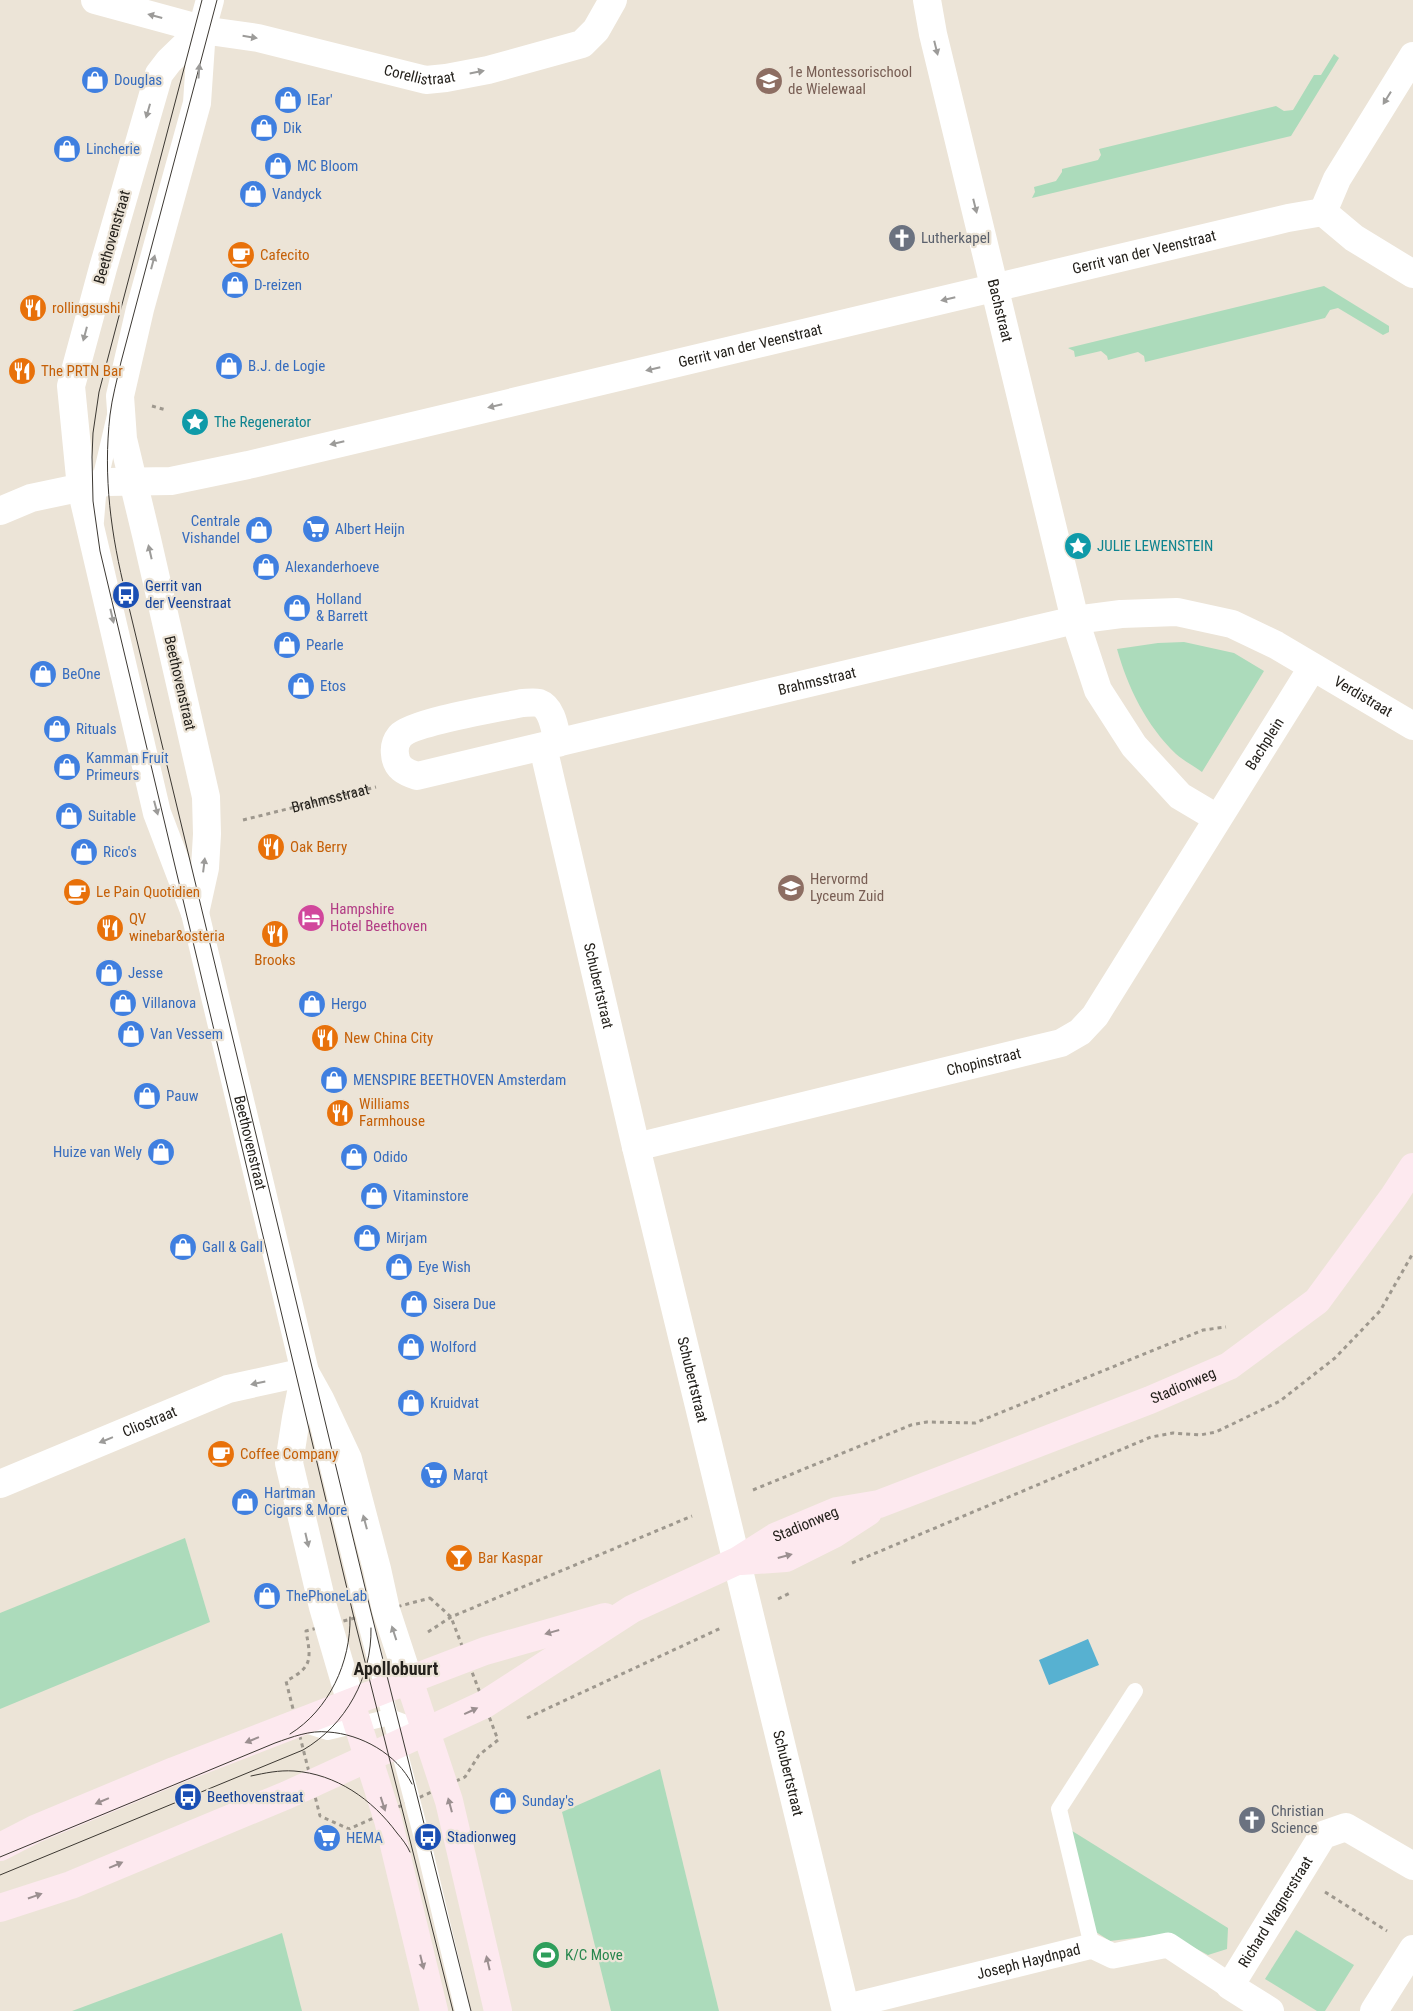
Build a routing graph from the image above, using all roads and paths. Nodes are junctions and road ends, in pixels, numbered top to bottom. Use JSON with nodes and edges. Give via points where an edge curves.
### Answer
{"nodes":[{"id":1,"x":95,"y":0,"type":"edge"},
{"id":2,"x":210,"y":0,"type":"edge"},
{"id":3,"x":613,"y":0,"type":"edge"},
{"id":4,"x":928,"y":0,"type":"edge"},
{"id":5,"x":202,"y":29,"type":"junction"},
{"id":6,"x":1413,"y":56,"type":"edge"},
{"id":7,"x":1323,"y":212,"type":"junction"},
{"id":8,"x":1413,"y":274,"type":"edge"},
{"id":9,"x":995,"y":288,"type":"junction"},
{"id":10,"x":120,"y":396,"type":"junction"},
{"id":11,"x":134,"y":482,"type":"junction"},
{"id":12,"x":90,"y":486,"type":"junction"},
{"id":13,"x":0,"y":511,"type":"edge"},
{"id":14,"x":1075,"y":620,"type":"junction"},
{"id":15,"x":1312,"y":668,"type":"junction"},
{"id":16,"x":1413,"y":726,"type":"edge"},
{"id":17,"x":550,"y":745,"type":"junction"},
{"id":18,"x":417,"y":776,"type":"junction"},
{"id":19,"x":1217,"y":818,"type":"junction"},
{"id":20,"x":243,"y":820,"type":"dead end"},
{"id":21,"x":195,"y":913,"type":"junction"},
{"id":22,"x":636,"y":1147,"type":"junction"},
{"id":23,"x":1413,"y":1167,"type":"edge"},
{"id":24,"x":1404,"y":1202,"type":"edge"},
{"id":25,"x":1413,"y":1253,"type":"edge"},
{"id":26,"x":1233,"y":1326,"type":"dead end"},
{"id":27,"x":305,"y":1372,"type":"junction"},
{"id":28,"x":0,"y":1484,"type":"edge"},
{"id":29,"x":722,"y":1503,"type":"junction"},
{"id":30,"x":737,"y":1561,"type":"junction"},
{"id":31,"x":851,"y":1564,"type":"dead end"},
{"id":32,"x":799,"y":1588,"type":"dead end"},
{"id":33,"x":632,"y":1609,"type":"junction"},
{"id":34,"x":750,"y":1614,"type":"junction"},
{"id":35,"x":428,"y":1632,"type":"dead end"},
{"id":36,"x":409,"y":1680,"type":"junction"},
{"id":37,"x":384,"y":1690,"type":"junction"},
{"id":38,"x":1135,"y":1691,"type":"dead end"},
{"id":39,"x":354,"y":1714,"type":"junction"},
{"id":40,"x":390,"y":1717,"type":"junction"},
{"id":41,"x":522,"y":1720,"type":"dead end"},
{"id":42,"x":504,"y":1729,"type":"dead end"},
{"id":43,"x":427,"y":1731,"type":"junction"},
{"id":44,"x":486,"y":1736,"type":"dead end"},
{"id":45,"x":397,"y":1745,"type":"junction"},
{"id":46,"x":368,"y":1758,"type":"junction"},
{"id":47,"x":0,"y":1846,"type":"edge"},
{"id":48,"x":1413,"y":1866,"type":"edge"},
{"id":49,"x":1297,"y":1875,"type":"junction"},
{"id":50,"x":0,"y":1908,"type":"edge"},
{"id":51,"x":1388,"y":1932,"type":"dead end"},
{"id":52,"x":1092,"y":1946,"type":"junction"},
{"id":53,"x":1413,"y":1948,"type":"edge"},
{"id":54,"x":1230,"y":1986,"type":"junction"},
{"id":55,"x":846,"y":2009,"type":"edge"},
{"id":56,"x":434,"y":2011,"type":"edge"},
{"id":57,"x":463,"y":2011,"type":"edge"},
{"id":58,"x":498,"y":2011,"type":"edge"},
{"id":59,"x":1270,"y":2011,"type":"edge"},
{"id":60,"x":1374,"y":2011,"type":"edge"}],
"edges":[{"from":5,"to":1,"type":"street","name":"Corellistraat","one_way":true},
{"from":2,"to":5,"type":"street","name":"Beethovenstraat"},
{"from":5,"to":3,"type":"street","name":"Corellistraat","one_way":true,"via":[[258,38],[426,80],[488,70],[582,44],[596,30]]},
{"from":4,"to":9,"type":"street","name":"Bachstraat","one_way":true,"via":[[932,34]]},
{"from":10,"to":5,"type":"street","name":"Beethovenstraat","one_way":true,"via":[[130,348],[197,103]]},
{"from":5,"to":12,"type":"street","name":"Beethovenstraat","one_way":true,"via":[[159,74],[76,368],[72,386]]},
{"from":6,"to":7,"type":"street","one_way":true,"via":[[1337,179]]},
{"from":7,"to":8,"type":"street","via":[[1354,238]]},
{"from":7,"to":9,"type":"street","name":"Gerrit van der Veenstraat"},
{"from":9,"to":11,"type":"street","name":"Gerrit van der Veenstraat","one_way":true,"via":[[248,464],[172,481]]},
{"from":9,"to":14,"type":"street","name":"Bachstraat"},
{"from":10,"to":11,"type":"street","name":"Beethovenstraat","via":[[123,439]]},
{"from":10,"to":12,"type":"lane","name":"Beethovenstraat","via":[[109,437]]},
{"from":11,"to":12,"type":"street","name":"Gerrit van der Veenstraat"},
{"from":21,"to":11,"type":"street","name":"Beethovenstraat","one_way":true,"via":[[205,868],[206,797]]},
{"from":12,"to":13,"type":"street","name":"Gerrit van der Veenstraat","via":[[31,498]]},
{"from":12,"to":21,"type":"street","name":"Beethovenstraat","one_way":true,"via":[[96,552],[157,813]]},
{"from":14,"to":15,"type":"street","via":[[1177,612],[1232,624],[1276,645]]},
{"from":14,"to":17,"type":"street","name":"Brahmsstraat"},
{"from":14,"to":19,"type":"street","via":[[1098,690],[1134,746],[1180,796]]},
{"from":15,"to":16,"type":"street","name":"Verdistraat"},
{"from":15,"to":19,"type":"street","name":"Bachplein"},
{"from":17,"to":18,"type":"street","name":"Brahmsstraat"},
{"from":17,"to":18,"type":"street","via":[[551,716],[539,703],[522,703],[420,726],[401,735],[395,745],[398,766]]},
{"from":17,"to":22,"type":"street","name":"Schubertstraat"},
{"from":18,"to":20,"type":"path","name":"Brahmsstraat"},
{"from":19,"to":22,"type":"street","name":"Chopinstraat","via":[[1095,1016],[1080,1032],[1061,1043]]},
{"from":21,"to":27,"type":"street","name":"Beethovenstraat"},
{"from":22,"to":29,"type":"street","name":"Schubertstraat"},
{"from":23,"to":24,"type":"main road","name":"Stadionweg"},
{"from":24,"to":30,"type":"main road","name":"Stadionweg","via":[[1317,1301],[1229,1366],[1150,1400],[879,1504],[834,1534],[786,1558]]},
{"from":25,"to":31,"type":"path","via":[[1380,1311],[1335,1358],[1280,1401],[1216,1432],[1151,1437]]},
{"from":26,"to":29,"type":"path","via":[[1203,1330],[975,1423],[911,1425]]},
{"from":27,"to":28,"type":"street","name":"Cliostraat","one_way":true,"via":[[228,1390]]},
{"from":36,"to":27,"type":"street","name":"Beethovenstraat","one_way":true,"via":[[386,1610],[348,1459]]},
{"from":27,"to":37,"type":"lane","name":"Beethovenstraat"},
{"from":27,"to":39,"type":"street","name":"Beethovenstraat","one_way":true,"via":[[289,1463],[321,1599]]},
{"from":29,"to":30,"type":"street","name":"Schubertstraat"},
{"from":29,"to":35,"type":"path","via":[[451,1618]]},
{"from":30,"to":33,"type":"main road","name":"Stadionweg"},
{"from":30,"to":34,"type":"street","name":"Schubertstraat"},
{"from":32,"to":34,"type":"path"},
{"from":33,"to":36,"type":"main road","name":"Stadionweg","one_way":true,"via":[[485,1651]]},
{"from":43,"to":33,"type":"main road","name":"Stadionweg","one_way":true,"via":[[485,1704]]},
{"from":34,"to":41,"type":"path"},
{"from":34,"to":55,"type":"street","name":"Schubertstraat"},
{"from":36,"to":37,"type":"main road","name":"Stadionweg"},
{"from":36,"to":40,"type":"lane"},
{"from":36,"to":43,"type":"main road","name":"Beethovenstraat"},
{"from":37,"to":39,"type":"main road","name":"Stadionweg"},
{"from":37,"to":40,"type":"lane","name":"Beethovenstraat"},
{"from":38,"to":52,"type":"lane","via":[[1058,1809]]},
{"from":39,"to":40,"type":"lane","name":"Stadionweg"},
{"from":39,"to":46,"type":"main road","name":"Beethovenstraat"},
{"from":39,"to":47,"type":"main road","name":"Stadionweg","one_way":true,"via":[[298,1723]]},
{"from":40,"to":43,"type":"lane"},
{"from":40,"to":45,"type":"lane","name":"Beethovenstraat"},
{"from":42,"to":44,"type":"path"},
{"from":43,"to":45,"type":"main road","name":"Stadionweg"},
{"from":58,"to":43,"type":"main road","name":"Beethovenstraat","one_way":true,"via":[[449,1801]]},
{"from":45,"to":46,"type":"main road","name":"Stadionweg"},
{"from":45,"to":57,"type":"lane","name":"Beethovenstraat"},
{"from":50,"to":46,"type":"main road","name":"Stadionweg","one_way":true,"via":[[71,1884]]},
{"from":46,"to":56,"type":"main road","name":"Beethovenstraat","one_way":true,"via":[[388,1820]]},
{"from":48,"to":49,"type":"street","name":"Richard Wagnerstraat","via":[[1346,1827],[1323,1835]]},
{"from":49,"to":51,"type":"path"},
{"from":49,"to":54,"type":"street","name":"Richard Wagnerstraat"},
{"from":52,"to":54,"type":"street","name":"Joseph Haydnpad","via":[[1113,1956],[1168,1945]]},
{"from":52,"to":55,"type":"street","name":"Joseph Haydnpad"},
{"from":53,"to":60,"type":"street"},
{"from":54,"to":59,"type":"street"}]}
